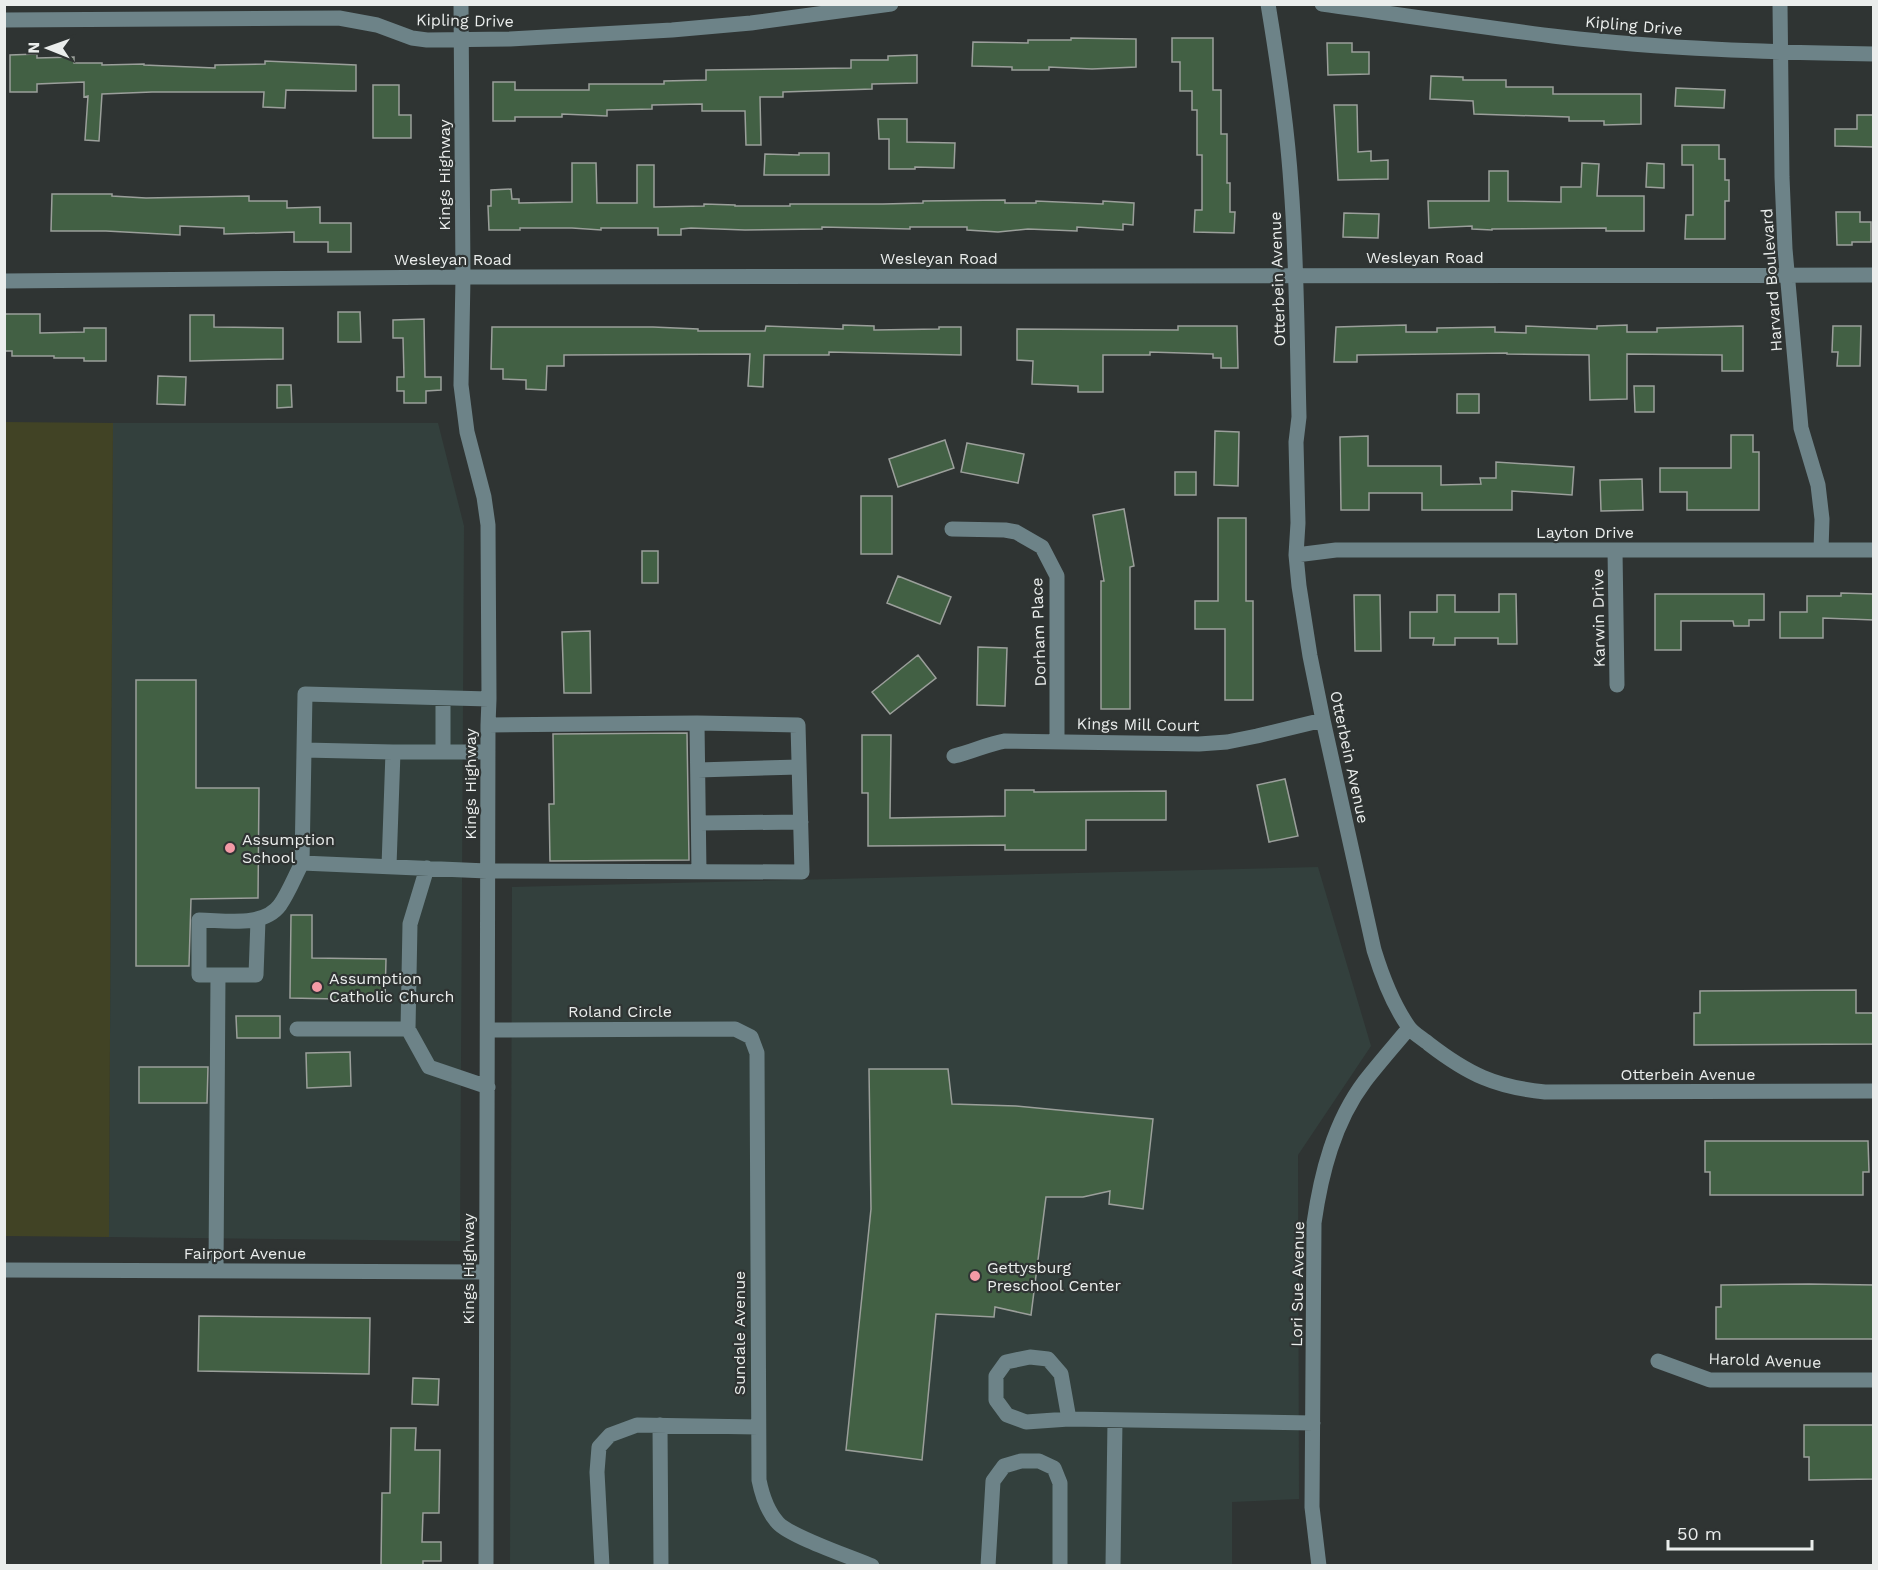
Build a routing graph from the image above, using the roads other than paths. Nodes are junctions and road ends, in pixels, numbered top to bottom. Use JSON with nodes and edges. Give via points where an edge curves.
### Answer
{"nodes":[{"id":1,"x":461,"y":4,"type":"edge"},
{"id":2,"x":891,"y":4,"type":"edge"},
{"id":3,"x":1268,"y":4,"type":"edge"},
{"id":4,"x":1322,"y":4,"type":"edge"},
{"id":5,"x":1780,"y":4,"type":"edge"},
{"id":6,"x":4,"y":20,"type":"edge"},
{"id":7,"x":461,"y":39,"type":"junction"},
{"id":8,"x":1779,"y":52,"type":"junction"},
{"id":9,"x":1874,"y":54,"type":"edge"},
{"id":10,"x":1296,"y":275,"type":"junction"},
{"id":11,"x":1788,"y":275,"type":"junction"},
{"id":12,"x":1874,"y":275,"type":"edge"},
{"id":13,"x":463,"y":277,"type":"junction"},
{"id":14,"x":4,"y":281,"type":"edge"},
{"id":15,"x":952,"y":529,"type":"dead end"},
{"id":16,"x":1615,"y":550,"type":"junction"},
{"id":17,"x":1821,"y":550,"type":"junction"},
{"id":18,"x":1874,"y":550,"type":"edge"},
{"id":19,"x":1296,"y":555,"type":"junction"},
{"id":20,"x":1617,"y":685,"type":"dead end"},
{"id":21,"x":442,"y":698,"type":"junction"},
{"id":22,"x":489,"y":699,"type":"junction"},
{"id":23,"x":1323,"y":720,"type":"junction"},
{"id":24,"x":697,"y":723,"type":"junction"},
{"id":25,"x":488,"y":725,"type":"junction"},
{"id":26,"x":1057,"y":741,"type":"junction"},
{"id":27,"x":304,"y":750,"type":"junction"},
{"id":28,"x":393,"y":752,"type":"junction"},
{"id":29,"x":443,"y":752,"type":"junction"},
{"id":30,"x":488,"y":752,"type":"junction"},
{"id":31,"x":954,"y":756,"type":"dead end"},
{"id":32,"x":799,"y":767,"type":"junction"},
{"id":33,"x":698,"y":770,"type":"junction"},
{"id":34,"x":801,"y":822,"type":"junction"},
{"id":35,"x":699,"y":823,"type":"junction"},
{"id":36,"x":302,"y":863,"type":"junction"},
{"id":37,"x":389,"y":866,"type":"junction"},
{"id":38,"x":427,"y":868,"type":"junction"},
{"id":39,"x":487,"y":871,"type":"junction"},
{"id":40,"x":699,"y":872,"type":"junction"},
{"id":41,"x":258,"y":920,"type":"junction"},
{"id":42,"x":218,"y":975,"type":"junction"},
{"id":43,"x":1409,"y":1028,"type":"junction"},
{"id":44,"x":297,"y":1029,"type":"dead end"},
{"id":45,"x":408,"y":1029,"type":"junction"},
{"id":46,"x":488,"y":1030,"type":"junction"},
{"id":47,"x":751,"y":1037,"type":"joint"},
{"id":48,"x":488,"y":1087,"type":"junction"},
{"id":49,"x":1874,"y":1091,"type":"edge"},
{"id":50,"x":4,"y":1270,"type":"edge"},
{"id":51,"x":216,"y":1271,"type":"junction"},
{"id":52,"x":486,"y":1272,"type":"junction"},
{"id":53,"x":1658,"y":1361,"type":"dead end"},
{"id":54,"x":1874,"y":1380,"type":"edge"},
{"id":55,"x":1069,"y":1419,"type":"junction"},
{"id":56,"x":1115,"y":1420,"type":"junction"},
{"id":57,"x":1313,"y":1423,"type":"junction"},
{"id":58,"x":660,"y":1425,"type":"junction"},
{"id":59,"x":758,"y":1427,"type":"junction"},
{"id":60,"x":486,"y":1566,"type":"edge"},
{"id":61,"x":602,"y":1566,"type":"edge"},
{"id":62,"x":661,"y":1566,"type":"edge"},
{"id":63,"x":872,"y":1566,"type":"edge"},
{"id":64,"x":987,"y":1566,"type":"edge"},
{"id":65,"x":1060,"y":1566,"type":"edge"},
{"id":66,"x":1113,"y":1566,"type":"edge"},
{"id":67,"x":1319,"y":1566,"type":"edge"}],
"edges":[{"from":1,"to":7,"type":"street","name":"Kings Highway"},
{"from":2,"to":7,"type":"street","name":"Kipling Drive","via":[[672,30]]},
{"from":3,"to":10,"type":"street","name":"Otterbein Avenue","via":[[1291,182]]},
{"from":4,"to":8,"type":"street","name":"Kipling Drive","via":[[1562,37]]},
{"from":5,"to":8,"type":"street","name":"Harvard Boulevard"},
{"from":6,"to":7,"type":"street","name":"Kipling Drive","via":[[339,18],[377,25],[412,38]]},
{"from":7,"to":13,"type":"street","name":"Kings Highway"},
{"from":8,"to":9,"type":"street","name":"Kipling Drive"},
{"from":8,"to":11,"type":"street","name":"Harvard Boulevard"},
{"from":10,"to":11,"type":"street","name":"Wesleyan Road"},
{"from":10,"to":13,"type":"street","name":"Wesleyan Road"},
{"from":10,"to":19,"type":"street","name":"Otterbein Avenue"},
{"from":11,"to":12,"type":"street","name":"Wesleyan Road"},
{"from":11,"to":17,"type":"street","name":"Harvard Boulevard","via":[[1801,428],[1818,485]]},
{"from":13,"to":14,"type":"street","name":"Wesleyan Road"},
{"from":13,"to":22,"type":"street","name":"Kings Highway","via":[[462,395],[488,525]]},
{"from":15,"to":26,"type":"street","name":"Dorham Place","via":[[1016,532],[1042,547],[1053,565]]},
{"from":16,"to":17,"type":"street","name":"Layton Drive"},
{"from":16,"to":19,"type":"street","name":"Layton Drive","via":[[1336,550]]},
{"from":16,"to":20,"type":"street","name":"Karwin Drive"},
{"from":17,"to":18,"type":"street","name":"Layton Drive"},
{"from":19,"to":23,"type":"street","name":"Otterbein Avenue"},
{"from":21,"to":22,"type":"street"},
{"from":21,"to":27,"type":"street","via":[[305,694]]},
{"from":21,"to":29,"type":"street"},
{"from":22,"to":25,"type":"street","name":"Kings Highway"},
{"from":23,"to":26,"type":"street","name":"Kings Mill Court","via":[[1227,742]]},
{"from":23,"to":43,"type":"street","name":"Otterbein Avenue","via":[[1374,950],[1389,993]]},
{"from":24,"to":25,"type":"street"},
{"from":24,"to":32,"type":"street","via":[[798,725]]},
{"from":24,"to":33,"type":"street"},
{"from":25,"to":30,"type":"street","name":"Kings Highway"},
{"from":26,"to":31,"type":"street","name":"Kings Mill Court","via":[[989,743]]},
{"from":27,"to":28,"type":"street"},
{"from":27,"to":36,"type":"street"},
{"from":28,"to":29,"type":"street"},
{"from":28,"to":37,"type":"street"},
{"from":29,"to":30,"type":"street"},
{"from":30,"to":39,"type":"street","name":"Kings Highway"},
{"from":32,"to":33,"type":"street"},
{"from":32,"to":34,"type":"street"},
{"from":33,"to":35,"type":"street"},
{"from":34,"to":35,"type":"street"},
{"from":34,"to":40,"type":"street","via":[[802,872]]},
{"from":35,"to":40,"type":"street"},
{"from":36,"to":37,"type":"street"},
{"from":36,"to":41,"type":"street","via":[[279,906]]},
{"from":37,"to":38,"type":"street"},
{"from":38,"to":39,"type":"street"},
{"from":38,"to":45,"type":"street","via":[[410,924]]},
{"from":39,"to":40,"type":"street"},
{"from":39,"to":46,"type":"street","name":"Kings Highway"},
{"from":41,"to":42,"type":"street","via":[[256,975]]},
{"from":41,"to":42,"type":"street","via":[[199,920],[199,975]]},
{"from":42,"to":51,"type":"street"},
{"from":43,"to":49,"type":"street","name":"Otterbein Avenue","via":[[1454,1064],[1482,1078],[1519,1089]]},
{"from":43,"to":57,"type":"street","name":"Lori Sue Avenue","via":[[1352,1101],[1328,1156],[1318,1194],[1314,1223]]},
{"from":44,"to":45,"type":"street"},
{"from":45,"to":48,"type":"street","via":[[429,1067]]},
{"from":46,"to":47,"type":"street","name":"Roland Circle","via":[[735,1029]]},
{"from":46,"to":48,"type":"street","name":"Kings Highway"},
{"from":47,"to":59,"type":"street","name":"Sundale Avenue","via":[[757,1053]]},
{"from":48,"to":52,"type":"street","name":"Kings Highway"},
{"from":50,"to":51,"type":"street","name":"Fairport Avenue"},
{"from":51,"to":52,"type":"street","name":"Fairport Avenue"},
{"from":52,"to":60,"type":"street","name":"Kings Highway"},
{"from":53,"to":54,"type":"street","name":"Harold Avenue","via":[[1710,1380]]},
{"from":55,"to":55,"type":"street","via":[[1061,1374],[1048,1359],[1030,1357],[1006,1362],[996,1376],[996,1400],[1007,1415],[1026,1422]]},
{"from":55,"to":56,"type":"street"},
{"from":56,"to":57,"type":"street"},
{"from":56,"to":66,"type":"street"},
{"from":57,"to":67,"type":"street","name":"Lori Sue Avenue","via":[[1312,1507]]},
{"from":58,"to":59,"type":"street"},
{"from":58,"to":61,"type":"street","via":[[637,1425],[610,1435],[599,1447]]},
{"from":58,"to":62,"type":"street"},
{"from":59,"to":63,"type":"street","name":"Sundale Avenue","via":[[759,1480],[778,1524]]},
{"from":64,"to":65,"type":"street","via":[[993,1481],[1004,1466],[1022,1461],[1040,1461],[1054,1468],[1060,1483]]}]}
